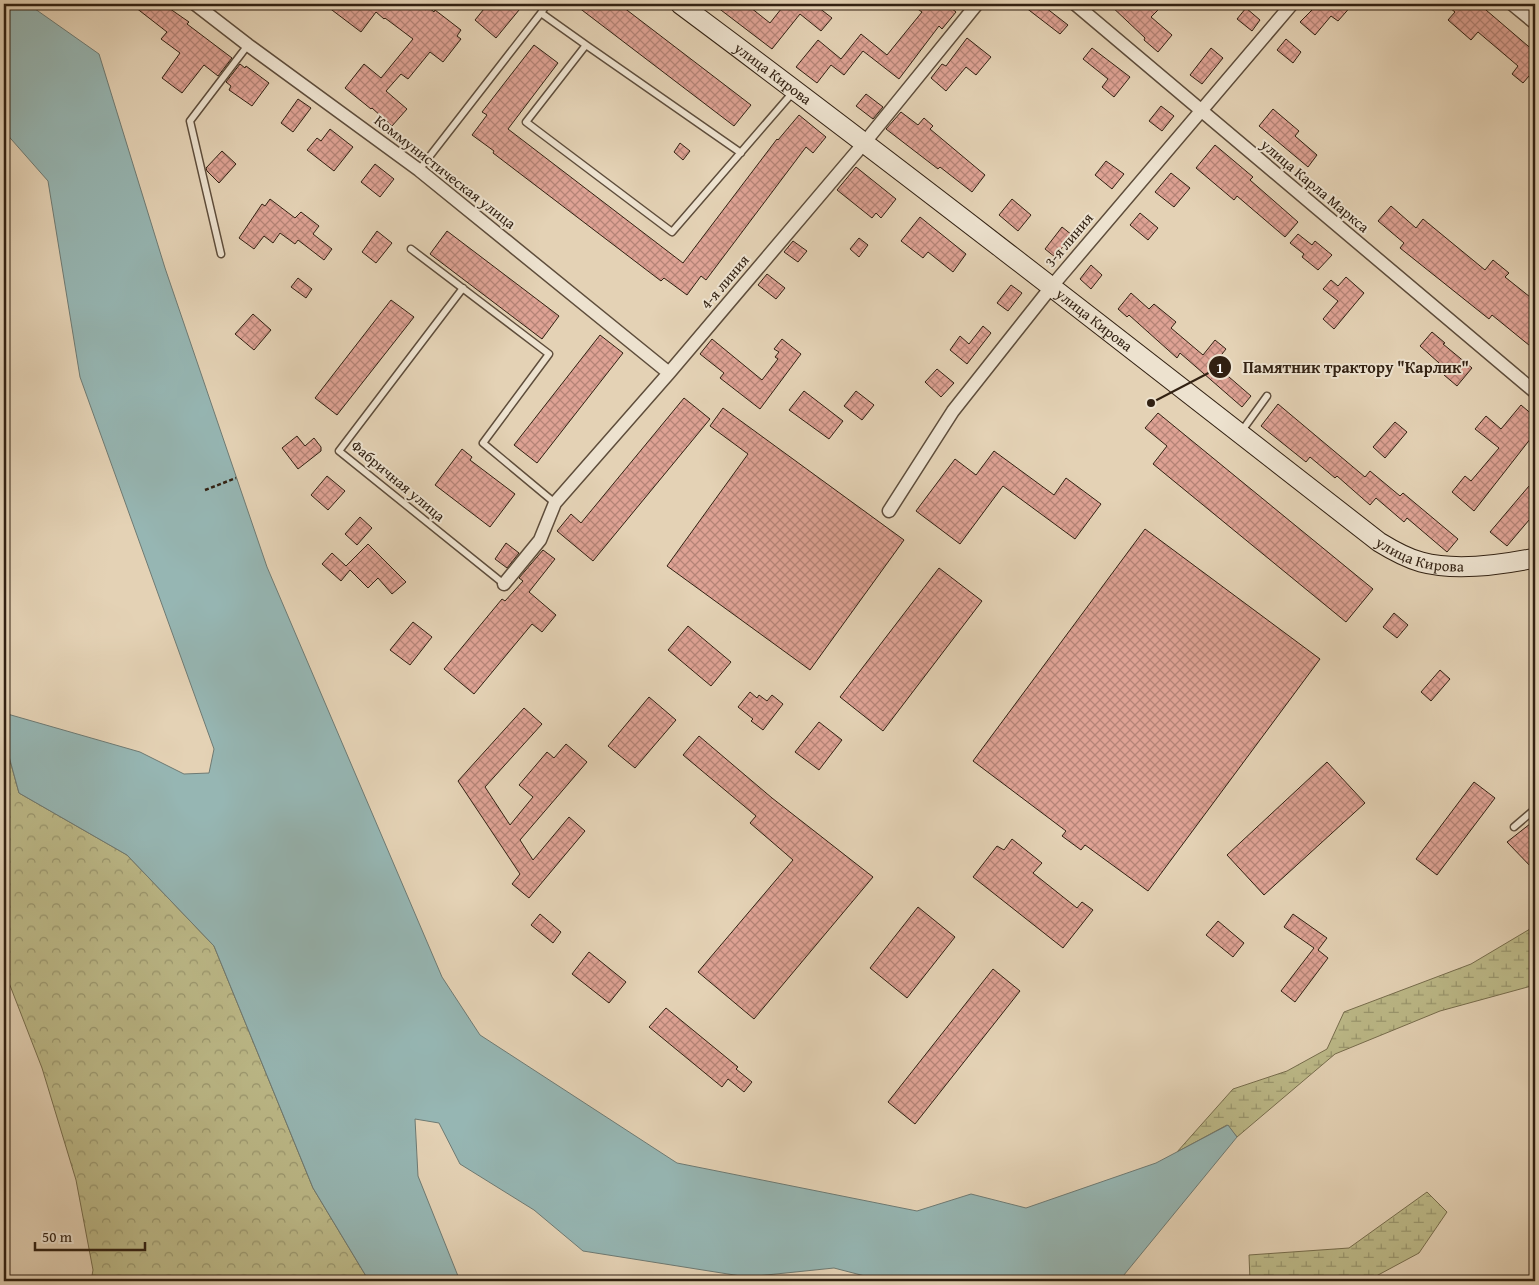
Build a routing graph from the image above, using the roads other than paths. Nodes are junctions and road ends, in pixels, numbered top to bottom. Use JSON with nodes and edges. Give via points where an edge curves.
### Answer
{"nodes":[{"id":1,"x":195,"y":4,"type":"edge"},
{"id":2,"x":548,"y":4,"type":"edge"},
{"id":3,"x":680,"y":4,"type":"edge"},
{"id":4,"x":977,"y":4,"type":"edge"},
{"id":5,"x":1075,"y":4,"type":"edge"},
{"id":6,"x":1292,"y":4,"type":"edge"},
{"id":7,"x":1512,"y":4,"type":"edge"},
{"id":8,"x":541,"y":13,"type":"junction"},
{"id":9,"x":1535,"y":23,"type":"edge"},
{"id":10,"x":248,"y":45,"type":"junction"},
{"id":11,"x":586,"y":45,"type":"junction"},
{"id":12,"x":795,"y":90,"type":"junction"},
{"id":13,"x":1201,"y":111,"type":"junction"},
{"id":14,"x":865,"y":142,"type":"junction"},
{"id":15,"x":741,"y":153,"type":"junction"},
{"id":16,"x":419,"y":170,"type":"junction"},
{"id":17,"x":411,"y":249,"type":"dead end"},
{"id":18,"x":221,"y":254,"type":"dead end"},
{"id":19,"x":1052,"y":286,"type":"junction"},
{"id":20,"x":463,"y":288,"type":"junction"},
{"id":21,"x":669,"y":373,"type":"junction"},
{"id":22,"x":1535,"y":392,"type":"edge"},
{"id":23,"x":1267,"y":396,"type":"dead end"},
{"id":24,"x":1240,"y":433,"type":"junction"},
{"id":25,"x":555,"y":503,"type":"junction"},
{"id":26,"x":889,"y":512,"type":"dead end"},
{"id":27,"x":1535,"y":558,"type":"edge"},
{"id":28,"x":504,"y":584,"type":"joint"},
{"id":29,"x":1535,"y":809,"type":"edge"},
{"id":30,"x":1514,"y":827,"type":"dead end"}],
"edges":[{"from":1,"to":10,"type":"street","name":"Коммунистическая улица"},
{"from":2,"to":8,"type":"lane"},
{"from":3,"to":12,"type":"street","name":"улица Кирова"},
{"from":4,"to":14,"type":"street","name":"4-я линия"},
{"from":5,"to":13,"type":"street","name":"улица Карла Маркса"},
{"from":6,"to":13,"type":"street","name":"3-я линия"},
{"from":7,"to":9,"type":"street"},
{"from":8,"to":11,"type":"lane"},
{"from":8,"to":16,"type":"lane"},
{"from":10,"to":16,"type":"street","name":"Коммунистическая улица"},
{"from":10,"to":18,"type":"lane","via":[[190,122]]},
{"from":11,"to":15,"type":"lane"},
{"from":11,"to":15,"type":"lane","via":[[526,122],[672,232]]},
{"from":12,"to":14,"type":"street","name":"улица Кирова"},
{"from":12,"to":15,"type":"lane"},
{"from":13,"to":19,"type":"street","name":"3-я линия"},
{"from":13,"to":22,"type":"street","name":"улица Карла Маркса"},
{"from":14,"to":19,"type":"street","name":"улица Кирова"},
{"from":14,"to":21,"type":"street","name":"4-я линия"},
{"from":16,"to":21,"type":"street","name":"Коммунистическая улица"},
{"from":17,"to":20,"type":"lane"},
{"from":19,"to":24,"type":"street","name":"улица Кирова"},
{"from":19,"to":26,"type":"street","name":"3-я линия","via":[[953,411]]},
{"from":20,"to":25,"type":"lane","via":[[549,354],[483,443]]},
{"from":20,"to":28,"type":"lane","name":"Фабричная улица","via":[[339,451]]},
{"from":21,"to":25,"type":"street","name":"4-я линия"},
{"from":23,"to":24,"type":"lane"},
{"from":24,"to":27,"type":"street","name":"улица Кирова","via":[[1379,542],[1419,562],[1442,566],[1507,563]]},
{"from":25,"to":28,"type":"street","name":"4-я линия","via":[[540,540]]},
{"from":29,"to":30,"type":"lane"}]}
